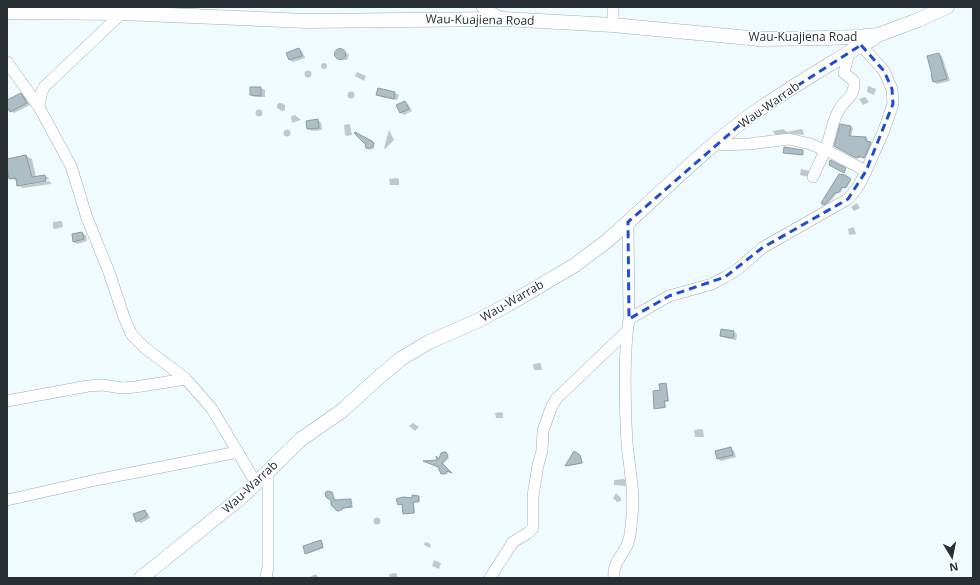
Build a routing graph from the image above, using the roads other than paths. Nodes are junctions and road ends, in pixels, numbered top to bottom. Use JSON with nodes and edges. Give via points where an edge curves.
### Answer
{"nodes":[{"id":1,"x":482,"y":7,"type":"edge"},
{"id":2,"x":613,"y":7,"type":"edge"},
{"id":3,"x":947,"y":7,"type":"edge"},
{"id":4,"x":7,"y":12,"type":"edge"},
{"id":5,"x":122,"y":13,"type":"junction"},
{"id":6,"x":503,"y":19,"type":"junction"},
{"id":7,"x":613,"y":24,"type":"junction"},
{"id":8,"x":890,"y":31,"type":"junction"},
{"id":9,"x":855,"y":49,"type":"junction"},
{"id":10,"x":7,"y":62,"type":"edge"},
{"id":11,"x":39,"y":107,"type":"junction"},
{"id":12,"x":714,"y":145,"type":"junction"},
{"id":13,"x":825,"y":150,"type":"junction"},
{"id":14,"x":866,"y":171,"type":"junction"},
{"id":15,"x":813,"y":177,"type":"dead end"},
{"id":16,"x":628,"y":222,"type":"junction"},
{"id":17,"x":629,"y":319,"type":"junction"},
{"id":18,"x":626,"y":332,"type":"junction"},
{"id":19,"x":186,"y":379,"type":"junction"},
{"id":20,"x":7,"y":401,"type":"edge"},
{"id":21,"x":238,"y":452,"type":"junction"},
{"id":22,"x":268,"y":471,"type":"junction"},
{"id":23,"x":256,"y":483,"type":"junction"},
{"id":24,"x":7,"y":500,"type":"edge"},
{"id":25,"x":141,"y":578,"type":"edge"},
{"id":26,"x":266,"y":578,"type":"edge"},
{"id":27,"x":490,"y":578,"type":"edge"},
{"id":28,"x":614,"y":578,"type":"edge"}],
"edges":[{"from":1,"to":6,"type":"street"},
{"from":2,"to":7,"type":"street"},
{"from":3,"to":8,"type":"main road","name":"Wau-Kuajiena Road"},
{"from":4,"to":5,"type":"main road","name":"Wau-Kuajiena Road"},
{"from":5,"to":6,"type":"main road","name":"Wau-Kuajiena Road","via":[[306,21]]},
{"from":5,"to":11,"type":"street","via":[[44,87]]},
{"from":6,"to":7,"type":"main road","name":"Wau-Kuajiena Road"},
{"from":7,"to":8,"type":"main road","name":"Wau-Kuajiena Road","via":[[760,39],[855,38]]},
{"from":8,"to":9,"type":"main road","name":"Wau-Warrab"},
{"from":9,"to":12,"type":"main road","name":"Wau-Warrab","via":[[785,92]]},
{"from":9,"to":13,"type":"street","via":[[844,73],[854,81],[851,96],[833,121]]},
{"from":9,"to":14,"type":"street","via":[[884,71],[892,89],[893,104]]},
{"from":10,"to":11,"type":"street"},
{"from":11,"to":19,"type":"street","via":[[71,166],[87,218],[132,335]]},
{"from":12,"to":13,"type":"street","via":[[789,139]]},
{"from":12,"to":16,"type":"main road","name":"Wau-Warrab"},
{"from":13,"to":14,"type":"street"},
{"from":13,"to":15,"type":"street"},
{"from":14,"to":17,"type":"street","via":[[848,199],[762,248],[738,269],[712,284],[669,296]]},
{"from":16,"to":17,"type":"street"},
{"from":16,"to":22,"type":"main road","name":"Wau-Warrab","via":[[575,265],[478,321],[429,342],[402,358],[343,410],[300,440]]},
{"from":17,"to":18,"type":"street"},
{"from":18,"to":27,"type":"street","via":[[556,399],[551,408],[543,431],[542,452],[533,496],[533,528],[513,542]]},
{"from":18,"to":28,"type":"street","via":[[627,442],[634,504],[629,542],[616,563]]},
{"from":19,"to":20,"type":"street","via":[[122,388],[88,386]]},
{"from":19,"to":21,"type":"street","via":[[212,409]]},
{"from":21,"to":23,"type":"street"},
{"from":21,"to":24,"type":"street"},
{"from":22,"to":23,"type":"main road","name":"Wau-Warrab"},
{"from":22,"to":26,"type":"street"},
{"from":23,"to":25,"type":"main road","name":"Wau-Warrab"}]}
